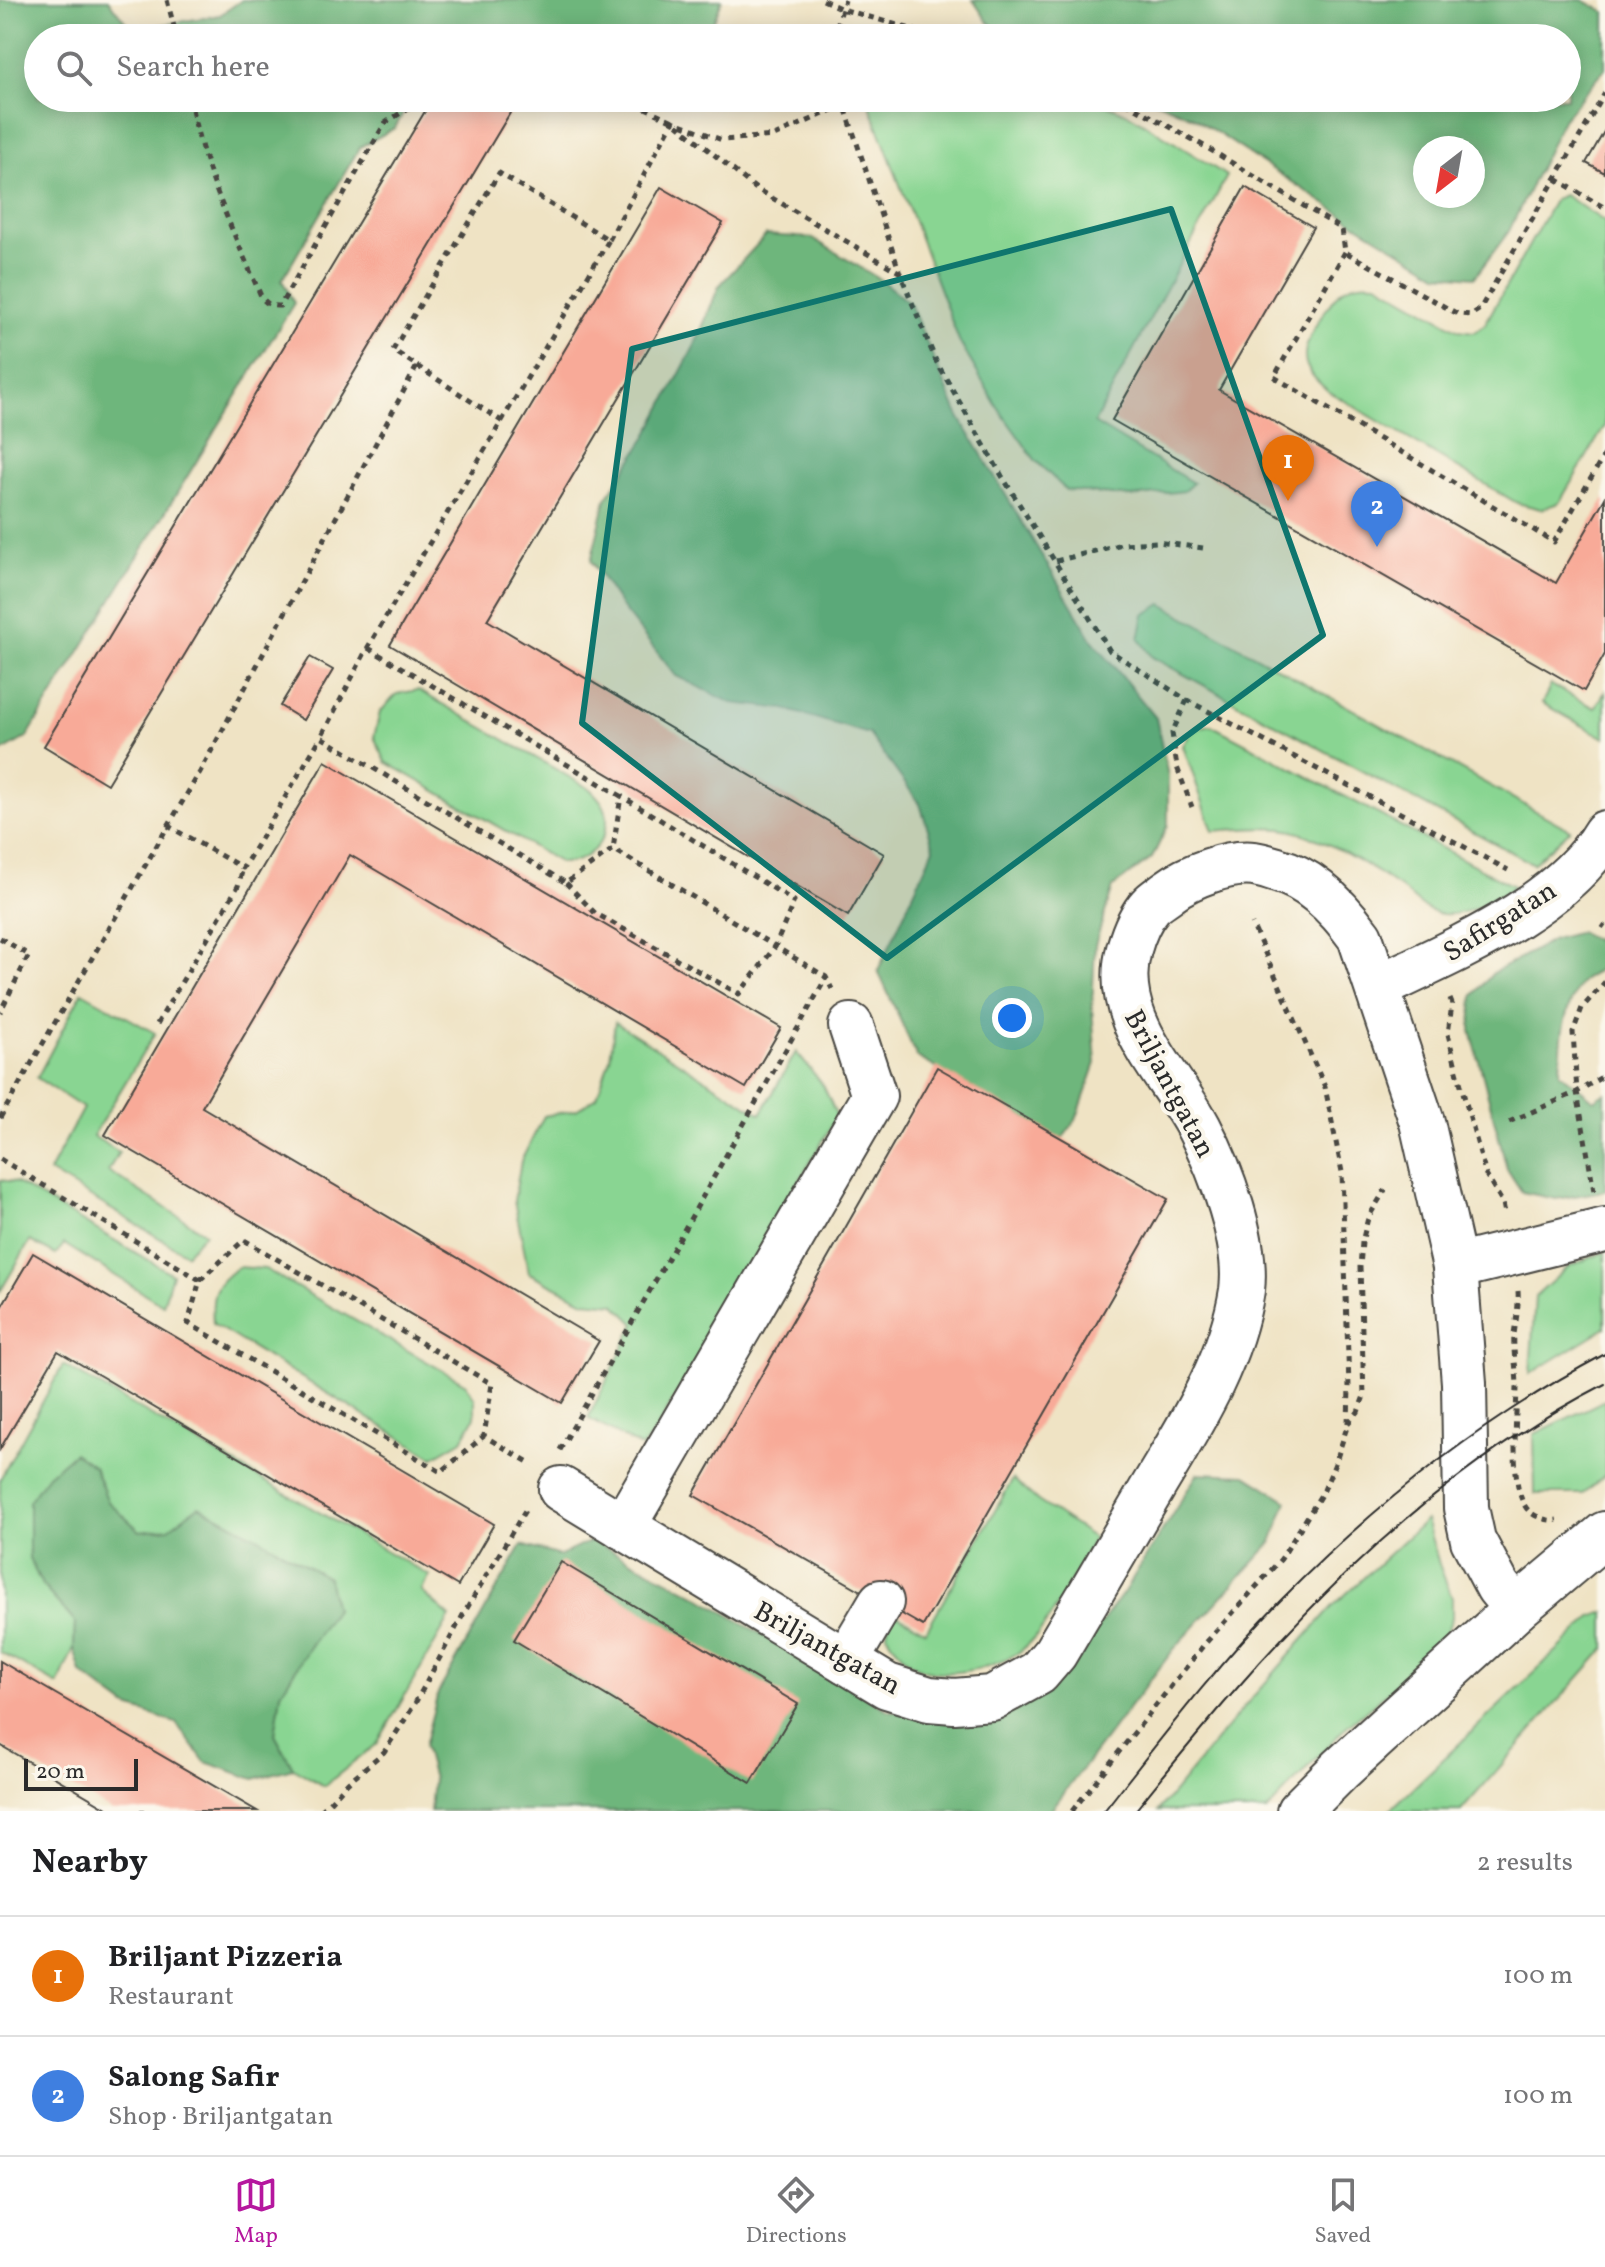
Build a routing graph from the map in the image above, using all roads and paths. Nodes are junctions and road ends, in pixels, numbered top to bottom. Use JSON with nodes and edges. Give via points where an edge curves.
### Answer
{"nodes":[{"id":1,"x":167,"y":0,"type":"edge"},
{"id":2,"x":823,"y":0,"type":"edge"},
{"id":3,"x":845,"y":0,"type":"edge"},
{"id":4,"x":842,"y":9,"type":"junction"},
{"id":5,"x":173,"y":24,"type":"edge"},
{"id":6,"x":837,"y":24,"type":"edge"},
{"id":7,"x":894,"y":24,"type":"edge"},
{"id":8,"x":1605,"y":93,"type":"edge"},
{"id":9,"x":192,"y":112,"type":"edge"},
{"id":10,"x":402,"y":112,"type":"edge"},
{"id":11,"x":654,"y":112,"type":"edge"},
{"id":12,"x":821,"y":112,"type":"edge"},
{"id":13,"x":847,"y":112,"type":"edge"},
{"id":14,"x":1143,"y":112,"type":"edge"},
{"id":15,"x":673,"y":121,"type":"junction"},
{"id":16,"x":1556,"y":179,"type":"junction"},
{"id":17,"x":1605,"y":208,"type":"edge"},
{"id":18,"x":609,"y":240,"type":"junction"},
{"id":19,"x":1345,"y":252,"type":"junction"},
{"id":20,"x":900,"y":273,"type":"junction"},
{"id":21,"x":417,"y":366,"type":"junction"},
{"id":22,"x":503,"y":422,"type":"junction"},
{"id":23,"x":1605,"y":454,"type":"edge"},
{"id":24,"x":1203,"y":548,"type":"dead end"},
{"id":25,"x":1056,"y":561,"type":"junction"},
{"id":26,"x":368,"y":647,"type":"junction"},
{"id":27,"x":1187,"y":700,"type":"junction"},
{"id":28,"x":321,"y":737,"type":"junction"},
{"id":29,"x":621,"y":796,"type":"junction"},
{"id":30,"x":1192,"y":807,"type":"dead end"},
{"id":31,"x":168,"y":826,"type":"junction"},
{"id":32,"x":1605,"y":833,"type":"edge"},
{"id":33,"x":613,"y":849,"type":"junction"},
{"id":34,"x":243,"y":868,"type":"junction"},
{"id":35,"x":1508,"y":870,"type":"dead end"},
{"id":36,"x":566,"y":883,"type":"junction"},
{"id":37,"x":1252,"y":924,"type":"dead end"},
{"id":38,"x":0,"y":938,"type":"edge"},
{"id":39,"x":775,"y":947,"type":"junction"},
{"id":40,"x":826,"y":977,"type":"junction"},
{"id":41,"x":1605,"y":982,"type":"edge"},
{"id":42,"x":1378,"y":987,"type":"junction"},
{"id":43,"x":1446,"y":988,"type":"dead end"},
{"id":44,"x":0,"y":1012,"type":"edge"},
{"id":45,"x":157,"y":1024,"type":"dead end"},
{"id":46,"x":851,"y":1026,"type":"joint"},
{"id":47,"x":1605,"y":1075,"type":"edge"},
{"id":48,"x":1577,"y":1092,"type":"junction"},
{"id":49,"x":0,"y":1118,"type":"edge"},
{"id":50,"x":1509,"y":1122,"type":"dead end"},
{"id":51,"x":0,"y":1159,"type":"edge"},
{"id":52,"x":1385,"y":1190,"type":"dead end"},
{"id":53,"x":1503,"y":1203,"type":"dead end"},
{"id":54,"x":1603,"y":1231,"type":"edge"},
{"id":55,"x":1455,"y":1267,"type":"junction"},
{"id":56,"x":200,"y":1280,"type":"junction"},
{"id":57,"x":1519,"y":1300,"type":"dead end"},
{"id":58,"x":1348,"y":1424,"type":"junction"},
{"id":59,"x":484,"y":1436,"type":"junction"},
{"id":60,"x":545,"y":1479,"type":"junction"},
{"id":61,"x":1562,"y":1519,"type":"dead end"},
{"id":62,"x":623,"y":1527,"type":"junction"},
{"id":63,"x":1605,"y":1534,"type":"edge"},
{"id":64,"x":881,"y":1602,"type":"dead end"},
{"id":65,"x":1516,"y":1609,"type":"junction"},
{"id":66,"x":846,"y":1661,"type":"junction"},
{"id":67,"x":321,"y":1811,"type":"edge"},
{"id":68,"x":1072,"y":1811,"type":"edge"},
{"id":69,"x":1299,"y":1811,"type":"edge"}],
"edges":[{"from":1,"to":5,"type":"path"},
{"from":2,"to":4,"type":"path"},
{"from":3,"to":4,"type":"path"},
{"from":4,"to":6,"type":"path"},
{"from":4,"to":7,"type":"path"},
{"from":8,"to":16,"type":"path"},
{"from":9,"to":10,"type":"path","via":[[231,227],[261,296],[273,306],[280,306],[385,123]]},
{"from":11,"to":15,"type":"path"},
{"from":12,"to":15,"type":"path","via":[[774,136],[722,140]]},
{"from":13,"to":20,"type":"path"},
{"from":14,"to":19,"type":"path","via":[[1342,229]]},
{"from":15,"to":18,"type":"path"},
{"from":15,"to":20,"type":"path","via":[[755,188]]},
{"from":16,"to":17,"type":"path"},
{"from":16,"to":19,"type":"path","via":[[1480,309],[1471,315],[1458,314]]},
{"from":18,"to":21,"type":"path","via":[[499,173],[393,350]]},
{"from":18,"to":22,"type":"path"},
{"from":19,"to":23,"type":"path","via":[[1274,377],[1554,542]]},
{"from":20,"to":25,"type":"path","via":[[936,361]]},
{"from":21,"to":22,"type":"path"},
{"from":21,"to":31,"type":"path"},
{"from":22,"to":26,"type":"path"},
{"from":24,"to":25,"type":"path","via":[[1122,544]]},
{"from":25,"to":27,"type":"path","via":[[1110,651]]},
{"from":26,"to":28,"type":"path"},
{"from":26,"to":29,"type":"path"},
{"from":27,"to":30,"type":"path","via":[[1172,733],[1177,767]]},
{"from":27,"to":35,"type":"path"},
{"from":28,"to":34,"type":"path"},
{"from":28,"to":36,"type":"path"},
{"from":29,"to":33,"type":"path"},
{"from":29,"to":39,"type":"path","via":[[794,901]]},
{"from":31,"to":34,"type":"path"},
{"from":31,"to":49,"type":"path"},
{"from":32,"to":42,"type":"street","name":"Safirgatan","via":[[1572,873],[1531,907]]},
{"from":33,"to":36,"type":"path"},
{"from":33,"to":39,"type":"path"},
{"from":34,"to":45,"type":"path","via":[[238,886]]},
{"from":36,"to":39,"type":"path","via":[[595,913],[739,994]]},
{"from":37,"to":58,"type":"path","via":[[1325,1087],[1342,1172]]},
{"from":38,"to":44,"type":"path","via":[[29,955]]},
{"from":39,"to":40,"type":"path"},
{"from":40,"to":46,"type":"path"},
{"from":40,"to":60,"type":"path"},
{"from":41,"to":48,"type":"path","via":[[1582,1008],[1573,1032]]},
{"from":42,"to":55,"type":"street","name":"Briljantgatan","via":[[1422,1122]]},
{"from":42,"to":66,"type":"street","name":"Briljantgatan","via":[[1360,937],[1343,913],[1289,873],[1252,864],[1210,870],[1181,882],[1150,906],[1133,935],[1124,967],[1127,1001],[1138,1032],[1199,1128],[1240,1238],[1242,1288],[1228,1347],[1204,1401],[1055,1653],[1038,1673],[992,1698],[954,1701],[887,1686]]},
{"from":43,"to":53,"type":"path","via":[[1456,1067],[1486,1175]]},
{"from":46,"to":62,"type":"street","via":[[874,1096]]},
{"from":47,"to":48,"type":"path"},
{"from":48,"to":50,"type":"path"},
{"from":48,"to":54,"type":"path"},
{"from":51,"to":56,"type":"path"},
{"from":52,"to":58,"type":"path","via":[[1368,1218],[1362,1242],[1364,1396]]},
{"from":54,"to":55,"type":"street"},
{"from":55,"to":65,"type":"street","name":"Briljantgatan","via":[[1466,1508],[1473,1540]]},
{"from":56,"to":59,"type":"path","via":[[188,1323],[441,1472]]},
{"from":56,"to":59,"type":"path","via":[[244,1240],[492,1384]]},
{"from":57,"to":61,"type":"path","via":[[1514,1337],[1517,1484],[1526,1508],[1536,1516]]},
{"from":58,"to":68,"type":"path","via":[[1324,1490],[1281,1559],[1203,1646]]},
{"from":59,"to":60,"type":"path"},
{"from":60,"to":62,"type":"street","name":"Briljantgatan"},
{"from":60,"to":67,"type":"path","via":[[384,1752]]},
{"from":62,"to":66,"type":"street","name":"Briljantgatan"},
{"from":63,"to":65,"type":"street"},
{"from":64,"to":66,"type":"street"},
{"from":65,"to":69,"type":"street"}]}
